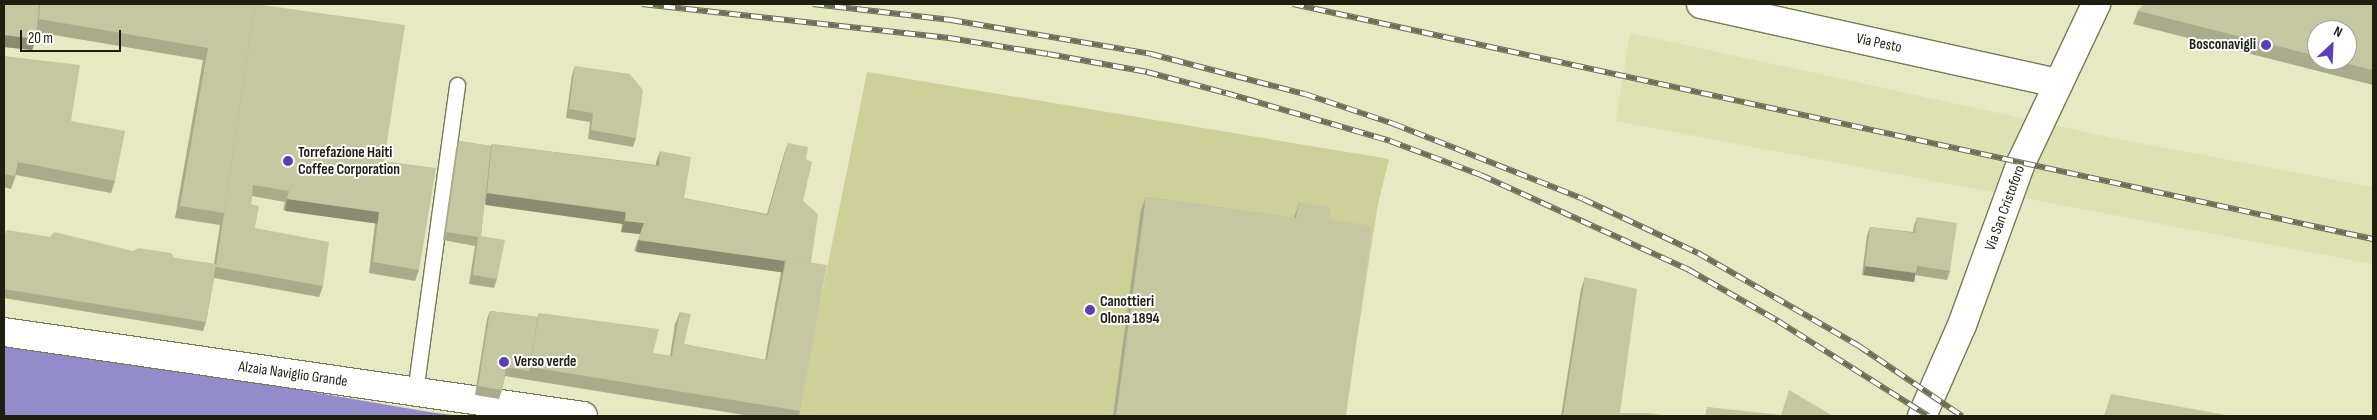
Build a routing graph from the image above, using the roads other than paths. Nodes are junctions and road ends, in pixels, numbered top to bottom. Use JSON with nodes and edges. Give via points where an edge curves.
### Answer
{"nodes":[{"id":1,"x":1701,"y":4,"type":"edge"},
{"id":2,"x":2096,"y":4,"type":"edge"},
{"id":3,"x":2058,"y":83,"type":"junction"},
{"id":4,"x":457,"y":85,"type":"dead end"},
{"id":5,"x":4,"y":332,"type":"edge"},
{"id":6,"x":415,"y":392,"type":"junction"},
{"id":7,"x":583,"y":416,"type":"edge"},
{"id":8,"x":1922,"y":416,"type":"edge"}],
"edges":[{"from":1,"to":3,"type":"street","name":"Via Pesto"},
{"from":2,"to":3,"type":"street","name":"Via San Cristoforo"},
{"from":3,"to":8,"type":"street","name":"Via San Cristoforo","via":[[2021,163],[1962,325]]},
{"from":4,"to":6,"type":"lane"},
{"from":5,"to":6,"type":"street","name":"Alzaia Naviglio Grande"},
{"from":6,"to":7,"type":"street","name":"Alzaia Naviglio Grande"}]}
